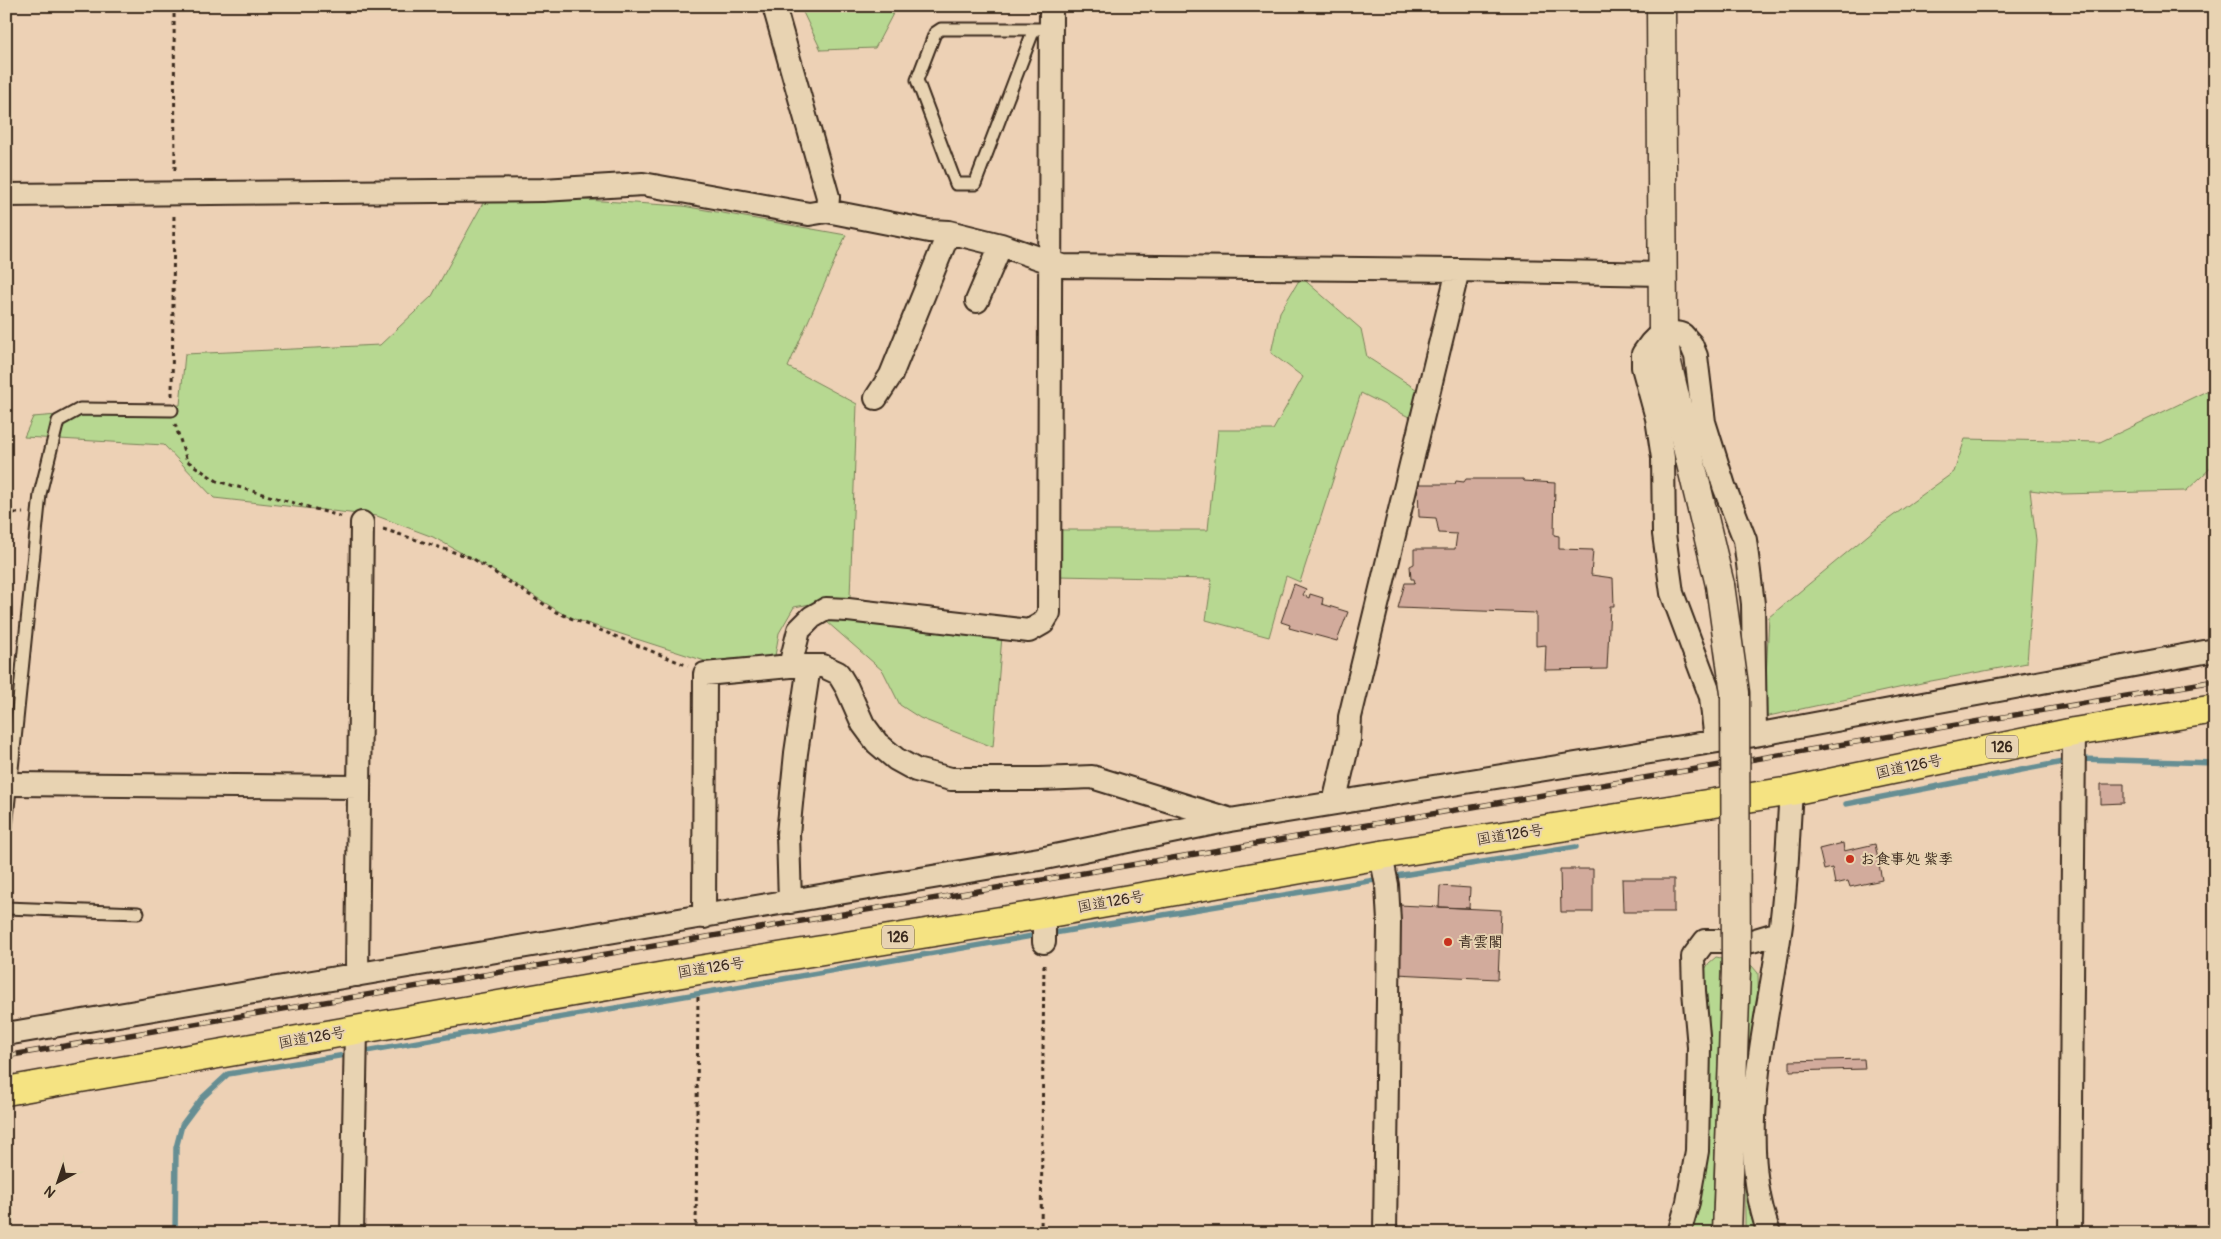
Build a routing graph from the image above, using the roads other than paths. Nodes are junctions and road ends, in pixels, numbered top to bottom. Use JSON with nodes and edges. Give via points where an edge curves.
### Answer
{"nodes":[{"id":1,"x":774,"y":6,"type":"edge"},
{"id":2,"x":1051,"y":6,"type":"edge"},
{"id":3,"x":1661,"y":6,"type":"edge"},
{"id":4,"x":1042,"y":29,"type":"junction"},
{"id":5,"x":6,"y":195,"type":"edge"},
{"id":6,"x":827,"y":211,"type":"junction"},
{"id":7,"x":949,"y":232,"type":"junction"},
{"id":8,"x":1001,"y":246,"type":"junction"},
{"id":9,"x":1051,"y":264,"type":"junction"},
{"id":10,"x":1458,"y":270,"type":"junction"},
{"id":11,"x":1663,"y":274,"type":"junction"},
{"id":12,"x":977,"y":301,"type":"dead end"},
{"id":13,"x":1663,"y":331,"type":"junction"},
{"id":14,"x":876,"y":398,"type":"dead end"},
{"id":15,"x":172,"y":410,"type":"road end"},
{"id":16,"x":362,"y":523,"type":"road end"},
{"id":17,"x":2215,"y":650,"type":"edge"},
{"id":18,"x":799,"y":666,"type":"junction"},
{"id":19,"x":2215,"y":709,"type":"edge"},
{"id":20,"x":1755,"y":734,"type":"junction"},
{"id":21,"x":1716,"y":741,"type":"junction"},
{"id":22,"x":2074,"y":752,"type":"junction"},
{"id":23,"x":10,"y":784,"type":"junction"},
{"id":24,"x":359,"y":787,"type":"junction"},
{"id":25,"x":1791,"y":791,"type":"junction"},
{"id":26,"x":1334,"y":803,"type":"junction"},
{"id":27,"x":1230,"y":820,"type":"junction"},
{"id":28,"x":6,"y":828,"type":"edge"},
{"id":29,"x":1384,"y":871,"type":"junction"},
{"id":30,"x":790,"y":902,"type":"junction"},
{"id":31,"x":6,"y":908,"type":"edge"},
{"id":32,"x":138,"y":913,"type":"dead end"},
{"id":33,"x":704,"y":917,"type":"junction"},
{"id":34,"x":1779,"y":933,"type":"junction"},
{"id":35,"x":357,"y":975,"type":"junction"},
{"id":36,"x":6,"y":1034,"type":"edge"},
{"id":37,"x":355,"y":1046,"type":"junction"},
{"id":38,"x":6,"y":1092,"type":"edge"},
{"id":39,"x":352,"y":1233,"type":"edge"},
{"id":40,"x":1386,"y":1233,"type":"edge"},
{"id":41,"x":1680,"y":1233,"type":"edge"},
{"id":42,"x":1727,"y":1233,"type":"edge"},
{"id":43,"x":1769,"y":1233,"type":"edge"},
{"id":44,"x":2070,"y":1233,"type":"edge"}],
"edges":[{"from":1,"to":6,"type":"street","via":[[828,198]]},
{"from":2,"to":4,"type":"street"},
{"from":3,"to":11,"type":"street"},
{"from":4,"to":4,"type":"lane","via":[[940,29],[935,33],[917,80],[956,184],[975,184]]},
{"from":4,"to":9,"type":"street"},
{"from":5,"to":6,"type":"street","via":[[544,190],[642,184],[809,214]]},
{"from":6,"to":7,"type":"street"},
{"from":7,"to":8,"type":"street"},
{"from":7,"to":14,"type":"street","via":[[890,375]]},
{"from":8,"to":9,"type":"street"},
{"from":8,"to":12,"type":"street"},
{"from":9,"to":10,"type":"street"},
{"from":9,"to":18,"type":"street","via":[[1049,613],[1043,623],[1029,631],[826,609],[799,630]]},
{"from":10,"to":11,"type":"street"},
{"from":10,"to":26,"type":"street","via":[[1350,717],[1349,739]]},
{"from":11,"to":13,"type":"street"},
{"from":13,"to":20,"type":"street","via":[[1682,334],[1694,350],[1704,422],[1745,540],[1754,604]]},
{"from":13,"to":21,"type":"street","via":[[1643,354],[1643,368],[1657,418],[1663,458],[1664,534],[1672,594],[1711,697]]},
{"from":13,"to":42,"type":"street","bridge":true,"via":[[1667,363],[1720,586],[1735,693],[1736,969]]},
{"from":15,"to":23,"type":"lane","via":[[80,409],[58,421],[40,494]]},
{"from":16,"to":24,"type":"street"},
{"from":17,"to":20,"type":"street"},
{"from":18,"to":27,"type":"street","via":[[823,666],[838,673],[876,743],[916,770],[950,779],[1092,777]]},
{"from":18,"to":30,"type":"street","via":[[796,753],[788,834]]},
{"from":18,"to":33,"type":"street","via":[[705,674]]},
{"from":19,"to":22,"type":"highway","name":"国道126号","number":"126"},
{"from":20,"to":21,"type":"street"},
{"from":21,"to":26,"type":"street"},
{"from":22,"to":25,"type":"highway","name":"国道126号","number":"126"},
{"from":22,"to":44,"type":"street"},
{"from":23,"to":24,"type":"street"},
{"from":23,"to":28,"type":"lane"},
{"from":24,"to":35,"type":"street"},
{"from":25,"to":29,"type":"highway","name":"国道126号","number":"126"},
{"from":25,"to":34,"type":"street"},
{"from":26,"to":27,"type":"street"},
{"from":27,"to":30,"type":"street","via":[[1045,858]]},
{"from":29,"to":37,"type":"highway","name":"国道126号","number":"126","via":[[1044,928],[689,972]]},
{"from":29,"to":40,"type":"street","via":[[1389,922]]},
{"from":30,"to":33,"type":"street"},
{"from":31,"to":32,"type":"lane"},
{"from":33,"to":35,"type":"street"},
{"from":34,"to":41,"type":"street","via":[[1752,941],[1705,941],[1693,957],[1699,1047],[1697,1151]]},
{"from":34,"to":43,"type":"street","via":[[1765,1013],[1755,1142],[1756,1175]]},
{"from":35,"to":36,"type":"street"},
{"from":37,"to":38,"type":"highway","name":"国道126号","number":"126"},
{"from":37,"to":39,"type":"street"}]}
